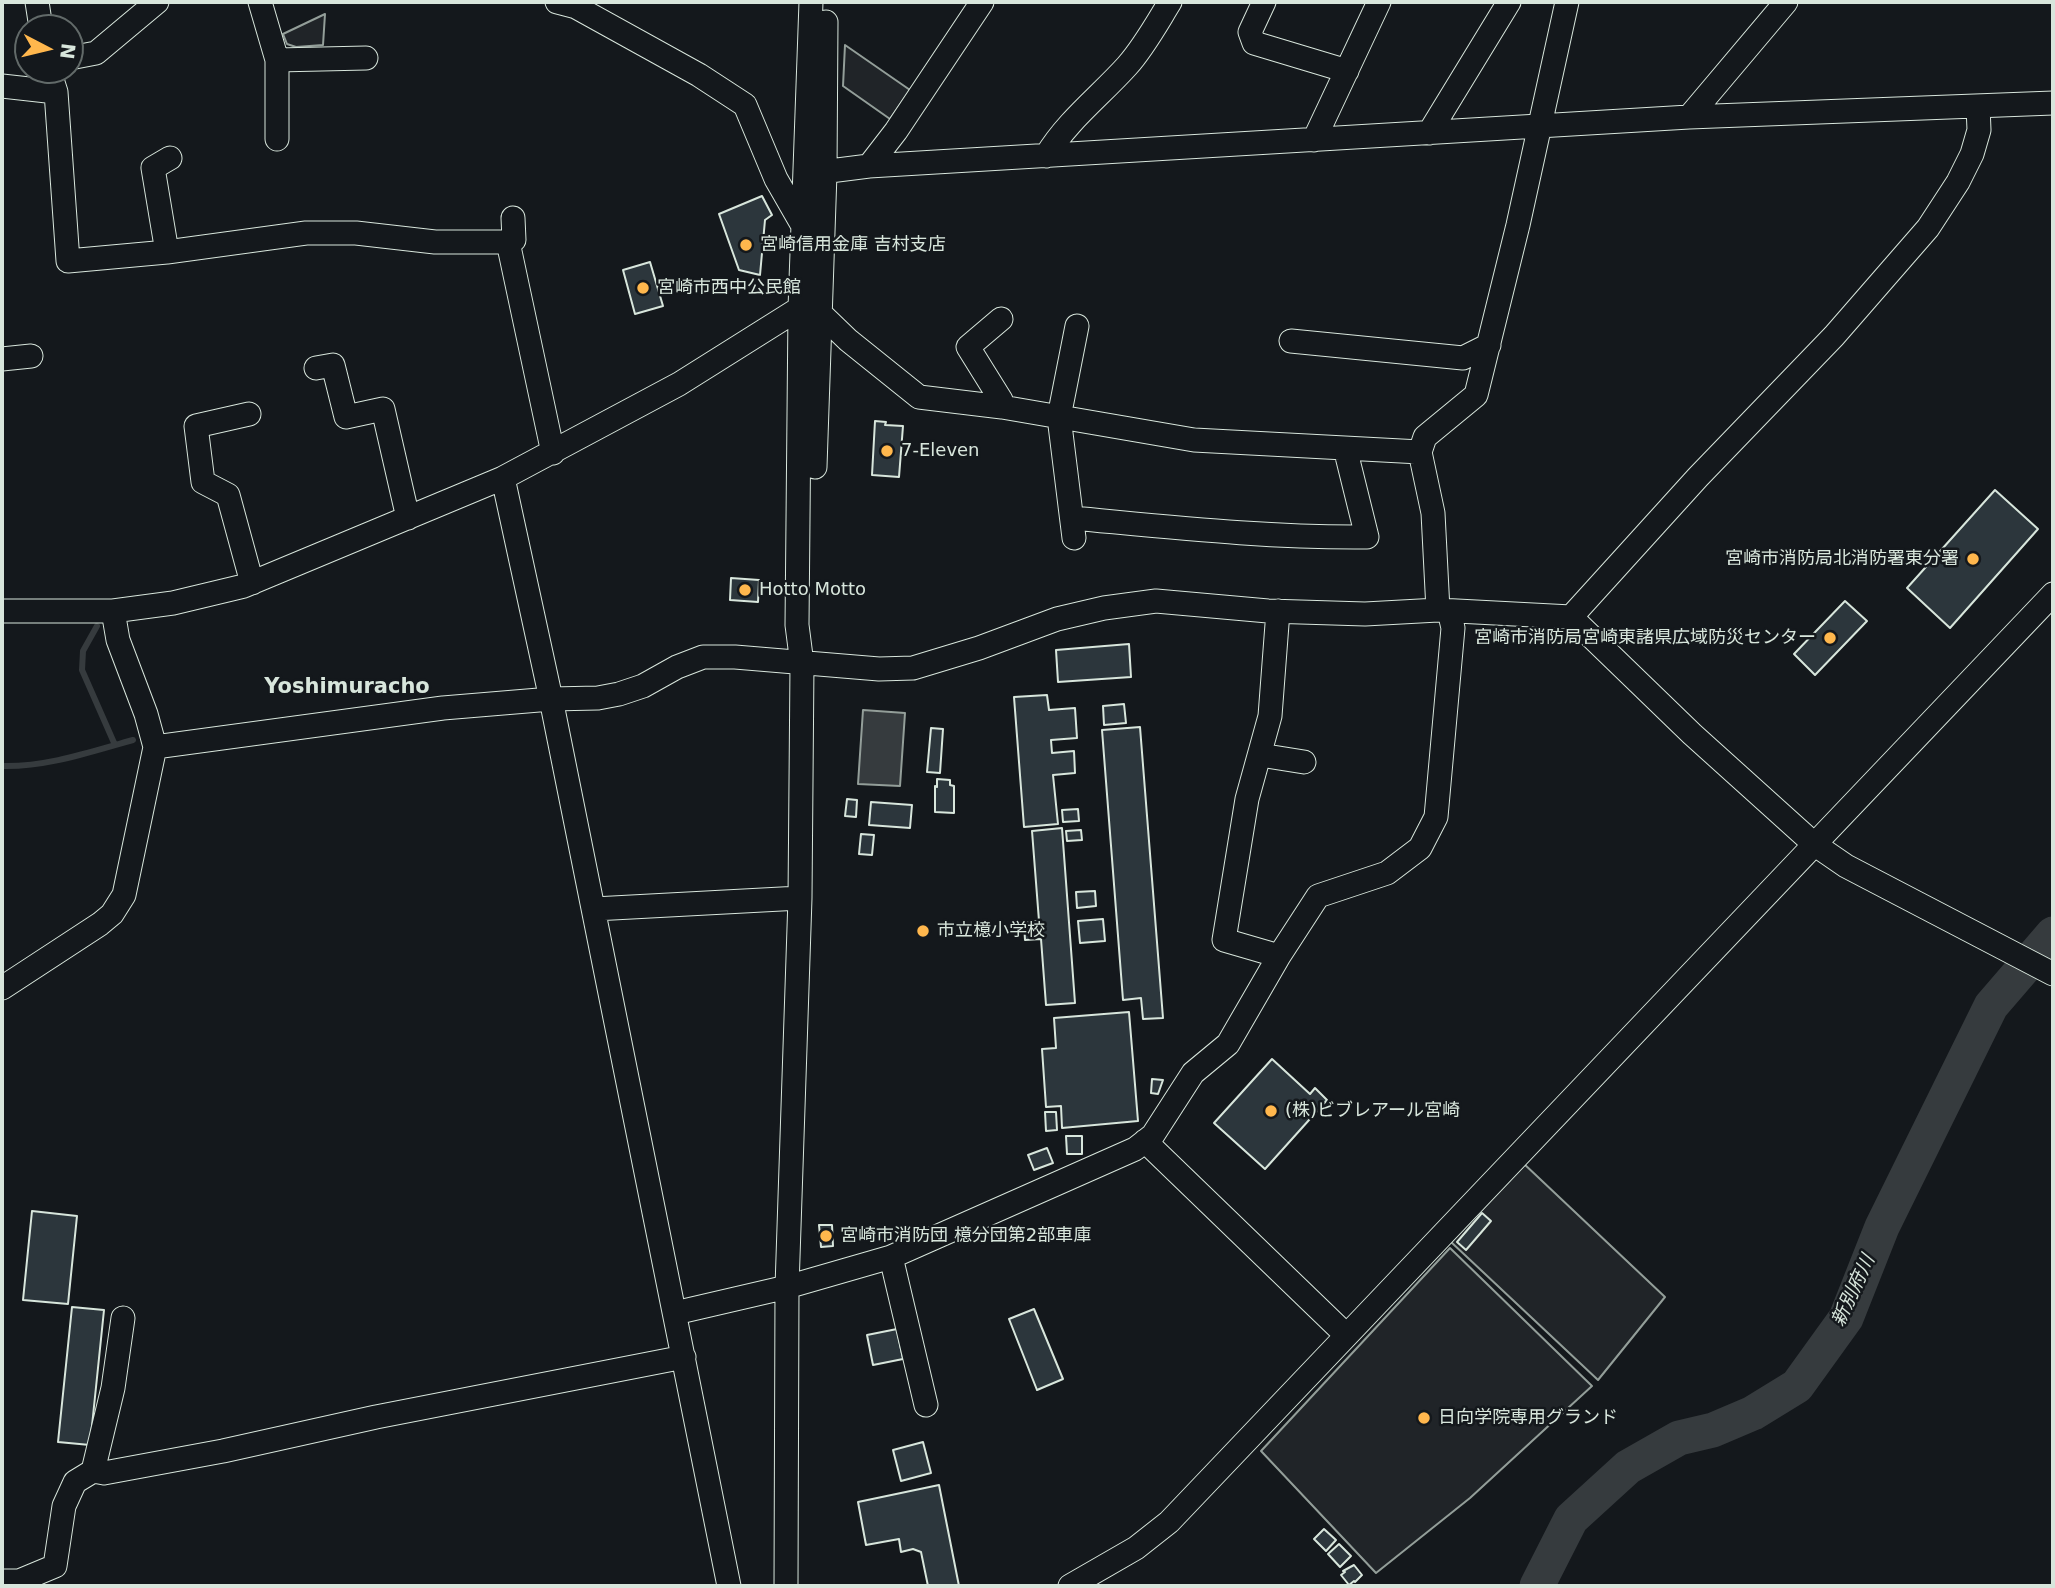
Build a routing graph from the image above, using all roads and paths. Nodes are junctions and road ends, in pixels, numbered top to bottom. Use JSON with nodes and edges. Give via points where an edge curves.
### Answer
{"nodes":[{"id":1,"x":157,"y":2,"type":"edge"},
{"id":2,"x":260,"y":2,"type":"edge"},
{"id":3,"x":557,"y":2,"type":"edge"},
{"id":4,"x":811,"y":2,"type":"edge"},
{"id":5,"x":826,"y":2,"type":"edge"},
{"id":6,"x":982,"y":2,"type":"edge"},
{"id":7,"x":1170,"y":2,"type":"edge"},
{"id":8,"x":1264,"y":2,"type":"edge"},
{"id":9,"x":1380,"y":2,"type":"edge"},
{"id":10,"x":1509,"y":2,"type":"edge"},
{"id":11,"x":1567,"y":2,"type":"edge"},
{"id":12,"x":1786,"y":2,"type":"edge"},
{"id":13,"x":84,"y":55,"type":"edge"},
{"id":14,"x":366,"y":58,"type":"dead end"},
{"id":15,"x":277,"y":60,"type":"junction"},
{"id":16,"x":1347,"y":71,"type":"junction"},
{"id":17,"x":53,"y":84,"type":"edge"},
{"id":18,"x":2,"y":86,"type":"edge"},
{"id":19,"x":56,"y":92,"type":"junction"},
{"id":20,"x":2053,"y":103,"type":"edge"},
{"id":21,"x":1978,"y":106,"type":"junction"},
{"id":22,"x":1689,"y":117,"type":"junction"},
{"id":23,"x":1539,"y":126,"type":"junction"},
{"id":24,"x":1429,"y":133,"type":"junction"},
{"id":25,"x":277,"y":139,"type":"dead end"},
{"id":26,"x":1314,"y":140,"type":"junction"},
{"id":27,"x":1046,"y":156,"type":"junction"},
{"id":28,"x":170,"y":159,"type":"dead end"},
{"id":29,"x":869,"y":166,"type":"junction"},
{"id":30,"x":815,"y":174,"type":"junction"},
{"id":31,"x":513,"y":218,"type":"dead end"},
{"id":32,"x":804,"y":228,"type":"junction"},
{"id":33,"x":508,"y":242,"type":"junction"},
{"id":34,"x":167,"y":252,"type":"junction"},
{"id":35,"x":810,"y":310,"type":"junction"},
{"id":36,"x":1002,"y":319,"type":"dead end"},
{"id":37,"x":1077,"y":326,"type":"dead end"},
{"id":38,"x":1291,"y":341,"type":"dead end"},
{"id":39,"x":1489,"y":345,"type":"junction"},
{"id":40,"x":31,"y":356,"type":"dead end"},
{"id":41,"x":2,"y":359,"type":"edge"},
{"id":42,"x":316,"y":368,"type":"dead end"},
{"id":43,"x":1002,"y":407,"type":"junction"},
{"id":44,"x":249,"y":414,"type":"dead end"},
{"id":45,"x":1059,"y":416,"type":"junction"},
{"id":46,"x":1345,"y":448,"type":"junction"},
{"id":47,"x":1420,"y":452,"type":"junction"},
{"id":48,"x":553,"y":453,"type":"junction"},
{"id":49,"x":503,"y":478,"type":"junction"},
{"id":50,"x":408,"y":518,"type":"junction"},
{"id":51,"x":252,"y":583,"type":"junction"},
{"id":52,"x":2053,"y":594,"type":"edge"},
{"id":53,"x":1443,"y":610,"type":"junction"},
{"id":54,"x":2,"y":611,"type":"edge"},
{"id":55,"x":113,"y":611,"type":"junction"},
{"id":56,"x":1278,"y":611,"type":"junction"},
{"id":57,"x":1572,"y":617,"type":"junction"},
{"id":58,"x":802,"y":664,"type":"junction"},
{"id":59,"x":551,"y":699,"type":"junction"},
{"id":60,"x":155,"y":747,"type":"junction"},
{"id":61,"x":1260,"y":755,"type":"junction"},
{"id":62,"x":1304,"y":762,"type":"dead end"},
{"id":63,"x":1814,"y":844,"type":"junction"},
{"id":64,"x":800,"y":898,"type":"junction"},
{"id":65,"x":594,"y":909,"type":"junction"},
{"id":66,"x":1279,"y":956,"type":"junction"},
{"id":67,"x":2053,"y":974,"type":"edge"},
{"id":68,"x":2,"y":988,"type":"edge"},
{"id":69,"x":1145,"y":1141,"type":"junction"},
{"id":70,"x":891,"y":1256,"type":"junction"},
{"id":71,"x":787,"y":1287,"type":"junction"},
{"id":72,"x":675,"y":1313,"type":"junction"},
{"id":73,"x":123,"y":1318,"type":"dead end"},
{"id":74,"x":1346,"y":1335,"type":"junction"},
{"id":75,"x":684,"y":1357,"type":"junction"},
{"id":76,"x":926,"y":1405,"type":"dead end"},
{"id":77,"x":93,"y":1471,"type":"junction"},
{"id":78,"x":14,"y":1583,"type":"edge"},
{"id":79,"x":729,"y":1586,"type":"edge"},
{"id":80,"x":786,"y":1586,"type":"edge"},
{"id":81,"x":1070,"y":1586,"type":"edge"}],
"edges":[{"from":1,"to":13,"type":"street","via":[[96,53]]},
{"from":2,"to":15,"type":"street"},
{"from":3,"to":32,"type":"street","via":[[576,7],[745,105],[776,179]]},
{"from":4,"to":30,"type":"street"},
{"from":5,"to":30,"type":"street"},
{"from":6,"to":29,"type":"street"},
{"from":7,"to":27,"type":"street","via":[[1130,63],[1059,134]]},
{"from":8,"to":16,"type":"street","via":[[1250,33],[1254,43]]},
{"from":9,"to":16,"type":"street"},
{"from":10,"to":24,"type":"street"},
{"from":11,"to":23,"type":"street"},
{"from":12,"to":22,"type":"street"},
{"from":14,"to":15,"type":"street"},
{"from":15,"to":25,"type":"street"},
{"from":16,"to":26,"type":"street"},
{"from":17,"to":19,"type":"street"},
{"from":18,"to":19,"type":"street"},
{"from":19,"to":34,"type":"street","via":[[68,261]]},
{"from":20,"to":21,"type":"street"},
{"from":21,"to":22,"type":"street"},
{"from":21,"to":57,"type":"street","via":[[1979,130],[1972,154],[1928,228],[1834,336]]},
{"from":22,"to":23,"type":"street"},
{"from":23,"to":24,"type":"street"},
{"from":23,"to":39,"type":"street"},
{"from":24,"to":26,"type":"street"},
{"from":26,"to":27,"type":"street"},
{"from":27,"to":29,"type":"street"},
{"from":28,"to":34,"type":"street","via":[[153,168]]},
{"from":29,"to":30,"type":"street"},
{"from":30,"to":32,"type":"street"},
{"from":30,"to":35,"type":"street"},
{"from":31,"to":33,"type":"street","via":[[514,240]]},
{"from":32,"to":35,"type":"street"},
{"from":33,"to":34,"type":"street","via":[[306,233]]},
{"from":33,"to":48,"type":"street"},
{"from":35,"to":43,"type":"street","via":[[919,397]]},
{"from":35,"to":48,"type":"street"},
{"from":35,"to":58,"type":"street","via":[[809,628]]},
{"from":36,"to":43,"type":"street","via":[[968,347]]},
{"from":37,"to":45,"type":"street"},
{"from":38,"to":39,"type":"street","via":[[1464,358]]},
{"from":39,"to":47,"type":"street","via":[[1476,395],[1425,437]]},
{"from":40,"to":41,"type":"street"},
{"from":42,"to":50,"type":"street","via":[[333,365],[346,417],[383,409]]},
{"from":43,"to":45,"type":"street"},
{"from":44,"to":51,"type":"street","via":[[196,426],[203,482],[228,495]]},
{"from":45,"to":46,"type":"street","via":[[1194,440]]},
{"from":45,"to":46,"type":"street","via":[[1073,528],[1367,537]]},
{"from":46,"to":47,"type":"street"},
{"from":47,"to":53,"type":"street","via":[[1433,513]]},
{"from":48,"to":49,"type":"street"},
{"from":49,"to":50,"type":"street"},
{"from":49,"to":59,"type":"street"},
{"from":50,"to":51,"type":"street"},
{"from":51,"to":55,"type":"street","via":[[173,603]]},
{"from":52,"to":63,"type":"street"},
{"from":53,"to":56,"type":"street","via":[[1365,614]]},
{"from":53,"to":57,"type":"street"},
{"from":53,"to":66,"type":"street","via":[[1453,628],[1436,817],[1420,848],[1387,873],[1318,897]]},
{"from":54,"to":55,"type":"street"},
{"from":55,"to":60,"type":"street","via":[[118,640]]},
{"from":56,"to":58,"type":"street","via":[[1156,601],[1056,619],[913,668]]},
{"from":56,"to":61,"type":"street","via":[[1270,716]]},
{"from":57,"to":63,"type":"street"},
{"from":58,"to":59,"type":"street","via":[[704,657],[619,694]]},
{"from":58,"to":64,"type":"street"},
{"from":59,"to":60,"type":"street","via":[[443,708]]},
{"from":59,"to":65,"type":"street"},
{"from":60,"to":68,"type":"street","via":[[124,895],[100,924]]},
{"from":61,"to":62,"type":"street"},
{"from":61,"to":66,"type":"street","via":[[1247,799],[1224,940]]},
{"from":63,"to":67,"type":"street","via":[[1846,866]]},
{"from":63,"to":74,"type":"street"},
{"from":64,"to":65,"type":"street"},
{"from":64,"to":71,"type":"street"},
{"from":65,"to":72,"type":"street"},
{"from":66,"to":69,"type":"street","via":[[1228,1044],[1193,1073]]},
{"from":69,"to":70,"type":"street"},
{"from":69,"to":74,"type":"street"},
{"from":70,"to":71,"type":"street"},
{"from":70,"to":76,"type":"street"},
{"from":71,"to":72,"type":"street"},
{"from":71,"to":80,"type":"street"},
{"from":72,"to":75,"type":"street"},
{"from":73,"to":77,"type":"street","via":[[113,1388]]},
{"from":74,"to":81,"type":"street","via":[[1169,1522],[1136,1548]]},
{"from":75,"to":77,"type":"street","via":[[210,1454],[104,1473]]},
{"from":75,"to":79,"type":"street"},
{"from":77,"to":78,"type":"street","via":[[75,1482],[64,1506],[55,1566]]}]}
